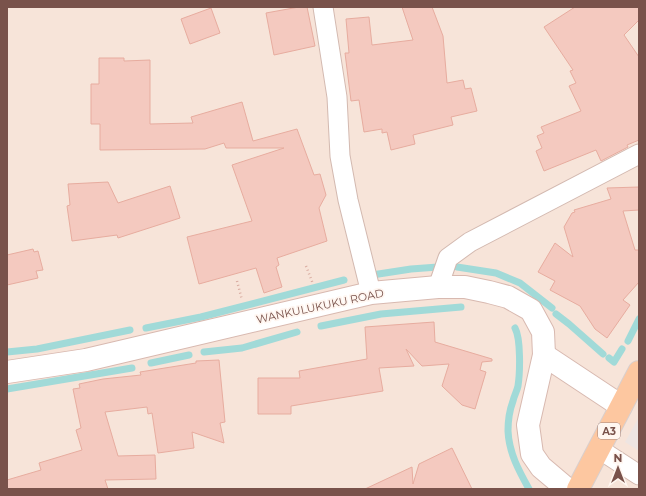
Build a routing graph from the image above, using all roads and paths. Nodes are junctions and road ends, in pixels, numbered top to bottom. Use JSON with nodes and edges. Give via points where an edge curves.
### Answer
{"nodes":[{"id":1,"x":323,"y":7,"type":"edge"},
{"id":2,"x":639,"y":154,"type":"edge"},
{"id":3,"x":306,"y":266,"type":"dead end"},
{"id":4,"x":237,"y":281,"type":"dead end"},
{"id":5,"x":313,"y":285,"type":"dead end"},
{"id":6,"x":438,"y":287,"type":"junction"},
{"id":7,"x":371,"y":293,"type":"junction"},
{"id":8,"x":243,"y":304,"type":"dead end"},
{"id":9,"x":542,"y":363,"type":"junction"},
{"id":10,"x":7,"y":372,"type":"edge"},
{"id":11,"x":639,"y":372,"type":"edge"},
{"id":12,"x":621,"y":406,"type":"junction"},
{"id":13,"x":600,"y":450,"type":"junction"},
{"id":14,"x":639,"y":475,"type":"edge"},
{"id":15,"x":567,"y":489,"type":"edge"},
{"id":16,"x":578,"y":489,"type":"edge"}],
"edges":[{"from":1,"to":7,"type":"street","via":[[337,97],[340,156]]},
{"from":2,"to":6,"type":"street","via":[[470,242],[448,258]]},
{"from":3,"to":5,"type":"path"},
{"from":4,"to":8,"type":"path"},
{"from":6,"to":7,"type":"main road","name":"WANKULUKUKU ROAD"},
{"from":6,"to":9,"type":"main road","name":"WANKULUKUKU ROAD","via":[[465,287],[489,292],[508,297],[531,310],[543,332]]},
{"from":7,"to":10,"type":"main road","name":"WANKULUKUKU ROAD","via":[[86,360]]},
{"from":9,"to":12,"type":"main road"},
{"from":9,"to":15,"type":"main road","name":"WANKULUKUKU ROAD","via":[[528,425],[532,454],[541,467]]},
{"from":11,"to":12,"type":"main road","number":"A3"},
{"from":12,"to":13,"type":"main road","number":"A3"},
{"from":13,"to":14,"type":"street"},
{"from":13,"to":16,"type":"main road","number":"A3"}]}
